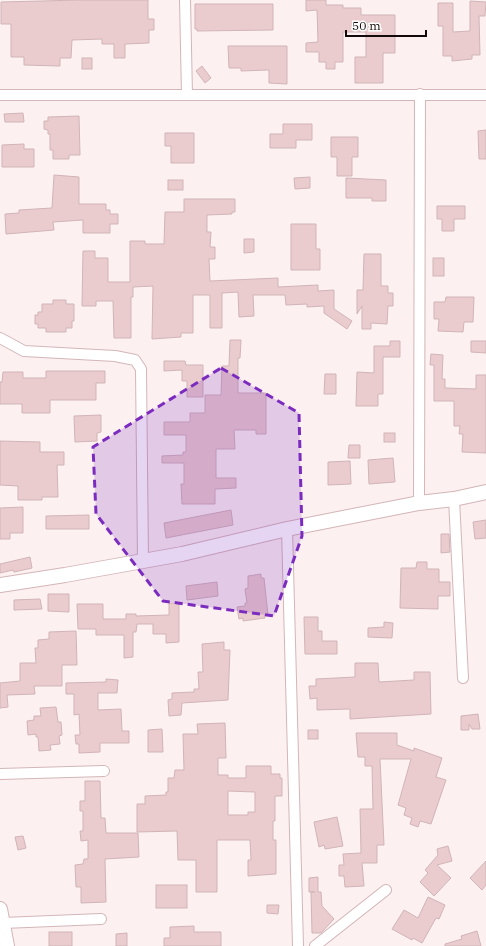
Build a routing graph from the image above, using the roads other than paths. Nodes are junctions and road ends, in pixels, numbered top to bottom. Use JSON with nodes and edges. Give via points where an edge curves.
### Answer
{"nodes":[{"id":1,"x":185,"y":0,"type":"edge"},
{"id":2,"x":420,"y":94,"type":"junction"},
{"id":3,"x":0,"y":95,"type":"edge"},
{"id":4,"x":187,"y":95,"type":"junction"},
{"id":5,"x":486,"y":95,"type":"edge"},
{"id":6,"x":0,"y":338,"type":"edge"},
{"id":7,"x":486,"y":492,"type":"edge"},
{"id":8,"x":454,"y":499,"type":"junction"},
{"id":9,"x":419,"y":503,"type":"junction"},
{"id":10,"x":287,"y":529,"type":"junction"},
{"id":11,"x":143,"y":560,"type":"junction"},
{"id":12,"x":0,"y":585,"type":"edge"},
{"id":13,"x":463,"y":678,"type":"dead end"},
{"id":14,"x":104,"y":771,"type":"dead end"},
{"id":15,"x":0,"y":774,"type":"edge"},
{"id":16,"x":386,"y":890,"type":"dead end"},
{"id":17,"x":0,"y":909,"type":"edge"},
{"id":18,"x":101,"y":919,"type":"dead end"},
{"id":19,"x":3,"y":923,"type":"junction"},
{"id":20,"x":7,"y":946,"type":"edge"},
{"id":21,"x":298,"y":946,"type":"edge"},
{"id":22,"x":315,"y":946,"type":"edge"}],
"edges":[{"from":1,"to":4,"type":"street"},
{"from":2,"to":4,"type":"street"},
{"from":2,"to":5,"type":"street"},
{"from":2,"to":9,"type":"street"},
{"from":3,"to":4,"type":"street"},
{"from":6,"to":11,"type":"street","via":[[24,352],[114,356],[136,360],[142,370]]},
{"from":7,"to":8,"type":"street"},
{"from":8,"to":9,"type":"street"},
{"from":8,"to":13,"type":"street"},
{"from":9,"to":10,"type":"street"},
{"from":10,"to":11,"type":"street","via":[[182,554]]},
{"from":10,"to":21,"type":"street"},
{"from":11,"to":12,"type":"street"},
{"from":14,"to":15,"type":"street"},
{"from":16,"to":22,"type":"street"},
{"from":17,"to":19,"type":"street"},
{"from":18,"to":19,"type":"street"},
{"from":19,"to":20,"type":"street"}]}
